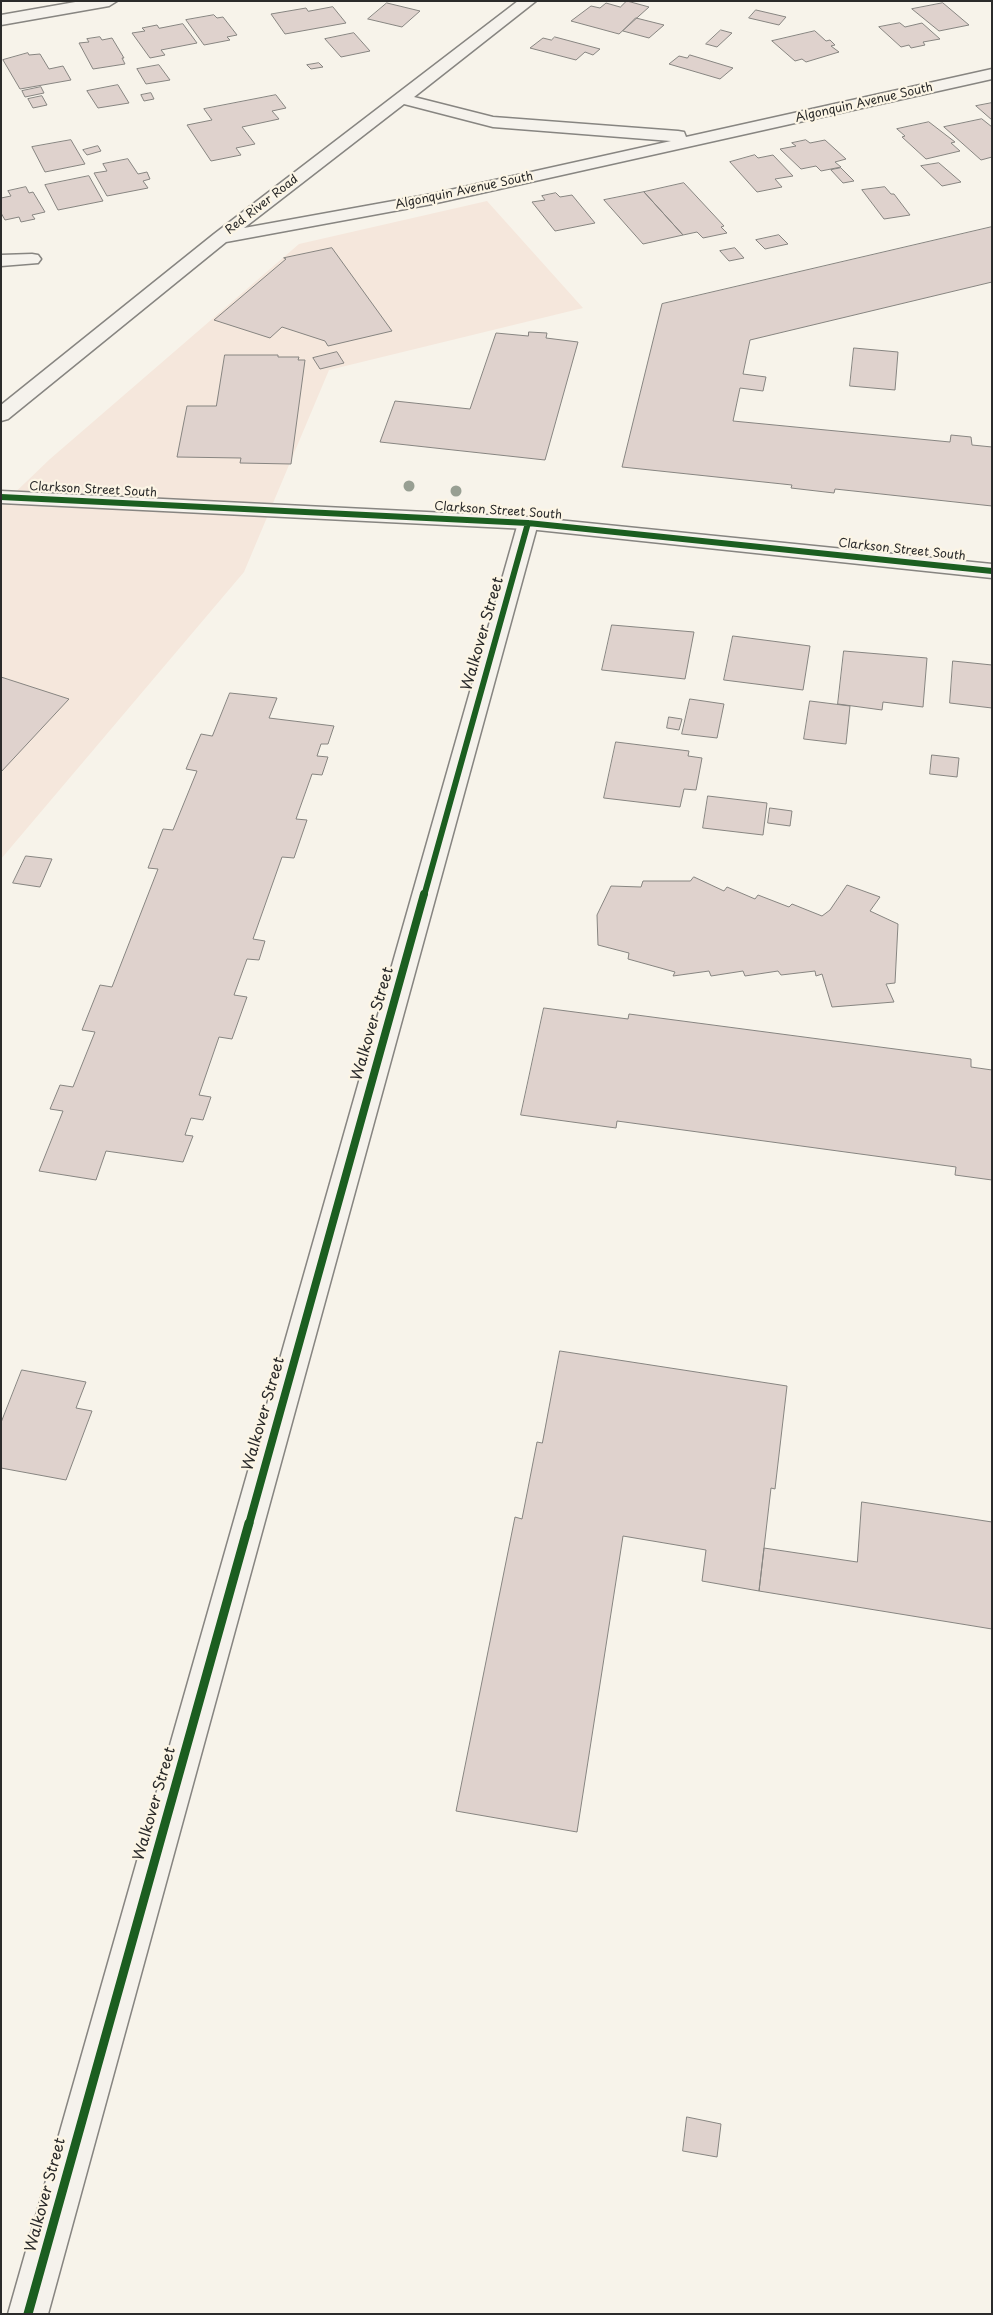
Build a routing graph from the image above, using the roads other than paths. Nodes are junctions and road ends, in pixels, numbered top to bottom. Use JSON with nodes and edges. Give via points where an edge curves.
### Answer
{"nodes":[{"id":1,"x":109,"y":1,"type":"edge"},
{"id":2,"x":528,"y":1,"type":"edge"},
{"id":3,"x":1,"y":20,"type":"edge"},
{"id":4,"x":992,"y":74,"type":"edge"},
{"id":5,"x":400,"y":98,"type":"junction"},
{"id":6,"x":707,"y":138,"type":"junction"},
{"id":7,"x":220,"y":238,"type":"junction"},
{"id":8,"x":32,"y":259,"type":"dead end"},
{"id":9,"x":1,"y":261,"type":"edge"},
{"id":10,"x":1,"y":414,"type":"edge"},
{"id":11,"x":1,"y":497,"type":"edge"},
{"id":12,"x":528,"y":523,"type":"junction"},
{"id":13,"x":992,"y":571,"type":"edge"},
{"id":14,"x":28,"y":2314,"type":"edge"}],
"edges":[{"from":1,"to":3,"type":"street"},
{"from":2,"to":5,"type":"street","name":"Red River Road"},
{"from":4,"to":6,"type":"street","name":"Algonquin Avenue South"},
{"from":5,"to":6,"type":"street","name":"Algonquin Avenue South","via":[[493,122]]},
{"from":5,"to":7,"type":"street","name":"Red River Road"},
{"from":6,"to":7,"type":"street","name":"Algonquin Avenue South","via":[[432,199]]},
{"from":7,"to":10,"type":"street","name":"Red River Road"},
{"from":8,"to":9,"type":"street"},
{"from":11,"to":12,"type":"street","name":"Clarkson Street South"},
{"from":12,"to":13,"type":"street","name":"Clarkson Street South"},
{"from":12,"to":14,"type":"street","name":"Walkover Street"}]}
